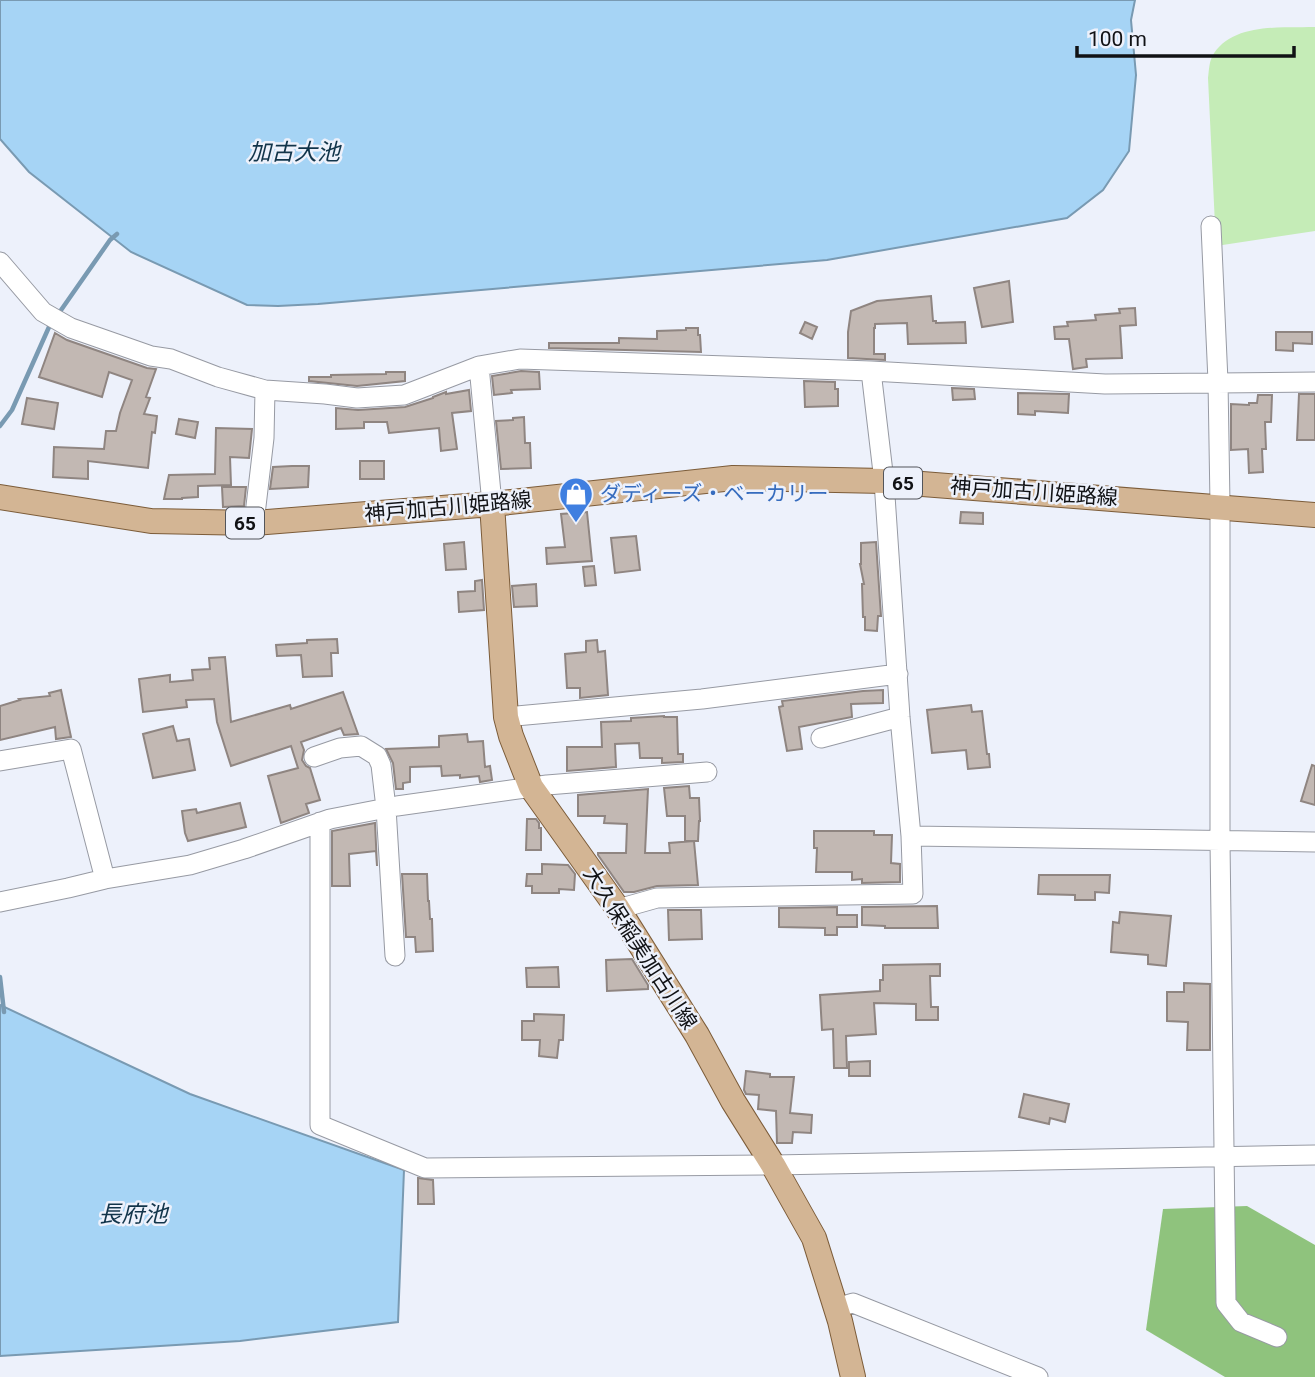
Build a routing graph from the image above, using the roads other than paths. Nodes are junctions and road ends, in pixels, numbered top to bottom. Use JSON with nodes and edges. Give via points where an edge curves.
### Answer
{"nodes":[{"id":1,"x":1210,"y":226,"type":"dead end"},
{"id":2,"x":0,"y":262,"type":"edge"},
{"id":3,"x":479,"y":366,"type":"junction"},
{"id":4,"x":871,"y":372,"type":"junction"},
{"id":5,"x":1315,"y":382,"type":"edge"},
{"id":6,"x":1218,"y":383,"type":"junction"},
{"id":7,"x":265,"y":390,"type":"junction"},
{"id":8,"x":884,"y":481,"type":"junction"},
{"id":9,"x":0,"y":497,"type":"edge"},
{"id":10,"x":492,"y":504,"type":"junction"},
{"id":11,"x":1220,"y":506,"type":"junction"},
{"id":12,"x":1315,"y":515,"type":"edge"},
{"id":13,"x":254,"y":523,"type":"junction"},
{"id":14,"x":898,"y":674,"type":"junction"},
{"id":15,"x":506,"y":717,"type":"junction"},
{"id":16,"x":900,"y":717,"type":"junction"},
{"id":17,"x":821,"y":738,"type":"dead end"},
{"id":18,"x":314,"y":757,"type":"dead end"},
{"id":19,"x":0,"y":761,"type":"edge"},
{"id":20,"x":707,"y":772,"type":"dead end"},
{"id":21,"x":531,"y":787,"type":"junction"},
{"id":22,"x":386,"y":808,"type":"junction"},
{"id":23,"x":320,"y":822,"type":"junction"},
{"id":24,"x":911,"y":836,"type":"junction"},
{"id":25,"x":1220,"y":842,"type":"junction"},
{"id":26,"x":1315,"y":842,"type":"edge"},
{"id":27,"x":106,"y":879,"type":"junction"},
{"id":28,"x":0,"y":902,"type":"edge"},
{"id":29,"x":618,"y":909,"type":"junction"},
{"id":30,"x":395,"y":956,"type":"dead end"},
{"id":31,"x":1315,"y":1155,"type":"edge"},
{"id":32,"x":1224,"y":1157,"type":"junction"},
{"id":33,"x":773,"y":1164,"type":"junction"},
{"id":34,"x":836,"y":1308,"type":"junction"},
{"id":35,"x":1277,"y":1337,"type":"dead end"},
{"id":36,"x":853,"y":1377,"type":"edge"},
{"id":37,"x":1038,"y":1377,"type":"edge"}],
"edges":[{"from":1,"to":6,"type":"street"},
{"from":2,"to":7,"type":"street","via":[[43,312],[71,328]]},
{"from":3,"to":4,"type":"street","via":[[520,359]]},
{"from":3,"to":7,"type":"street","via":[[404,395],[357,398]]},
{"from":3,"to":10,"type":"street"},
{"from":4,"to":6,"type":"street","via":[[1105,384]]},
{"from":4,"to":8,"type":"street"},
{"from":5,"to":6,"type":"street"},
{"from":6,"to":11,"type":"street"},
{"from":7,"to":13,"type":"street"},
{"from":8,"to":10,"type":"main road","name":"神戸加古川姫路線","number":"65","via":[[733,478]]},
{"from":8,"to":11,"type":"main road","name":"神戸加古川姫路線","number":"65"},
{"from":8,"to":14,"type":"street"},
{"from":9,"to":13,"type":"main road","name":"神戸加古川姫路線","number":"65","via":[[151,521]]},
{"from":10,"to":13,"type":"main road","name":"神戸加古川姫路線","number":"65"},
{"from":10,"to":15,"type":"main road","name":"大久保稲美加古川線"},
{"from":11,"to":12,"type":"main road","name":"神戸加古川姫路線","number":"65"},
{"from":11,"to":25,"type":"street"},
{"from":14,"to":15,"type":"street"},
{"from":14,"to":16,"type":"street"},
{"from":15,"to":21,"type":"main road","name":"大久保稲美加古川線"},
{"from":16,"to":17,"type":"street"},
{"from":16,"to":24,"type":"street"},
{"from":18,"to":22,"type":"street","via":[[361,746],[377,755]]},
{"from":19,"to":27,"type":"street","via":[[71,749]]},
{"from":20,"to":21,"type":"street"},
{"from":21,"to":22,"type":"street"},
{"from":21,"to":29,"type":"main road","name":"大久保稲美加古川線"},
{"from":22,"to":23,"type":"street"},
{"from":22,"to":30,"type":"street"},
{"from":23,"to":27,"type":"street","via":[[190,865]]},
{"from":23,"to":33,"type":"street","via":[[320,1125],[425,1168]]},
{"from":24,"to":25,"type":"street"},
{"from":24,"to":29,"type":"street","via":[[913,894],[657,898]]},
{"from":25,"to":26,"type":"street"},
{"from":25,"to":32,"type":"street"},
{"from":27,"to":28,"type":"street"},
{"from":29,"to":33,"type":"main road","name":"大久保稲美加古川線"},
{"from":31,"to":32,"type":"street"},
{"from":32,"to":33,"type":"street"},
{"from":32,"to":35,"type":"street","via":[[1226,1303],[1241,1322]]},
{"from":33,"to":34,"type":"main road","name":"大久保稲美加古川線","via":[[814,1238]]},
{"from":34,"to":36,"type":"main road","name":"大久保稲美加古川線"},
{"from":34,"to":37,"type":"street","via":[[853,1303]]}]}
